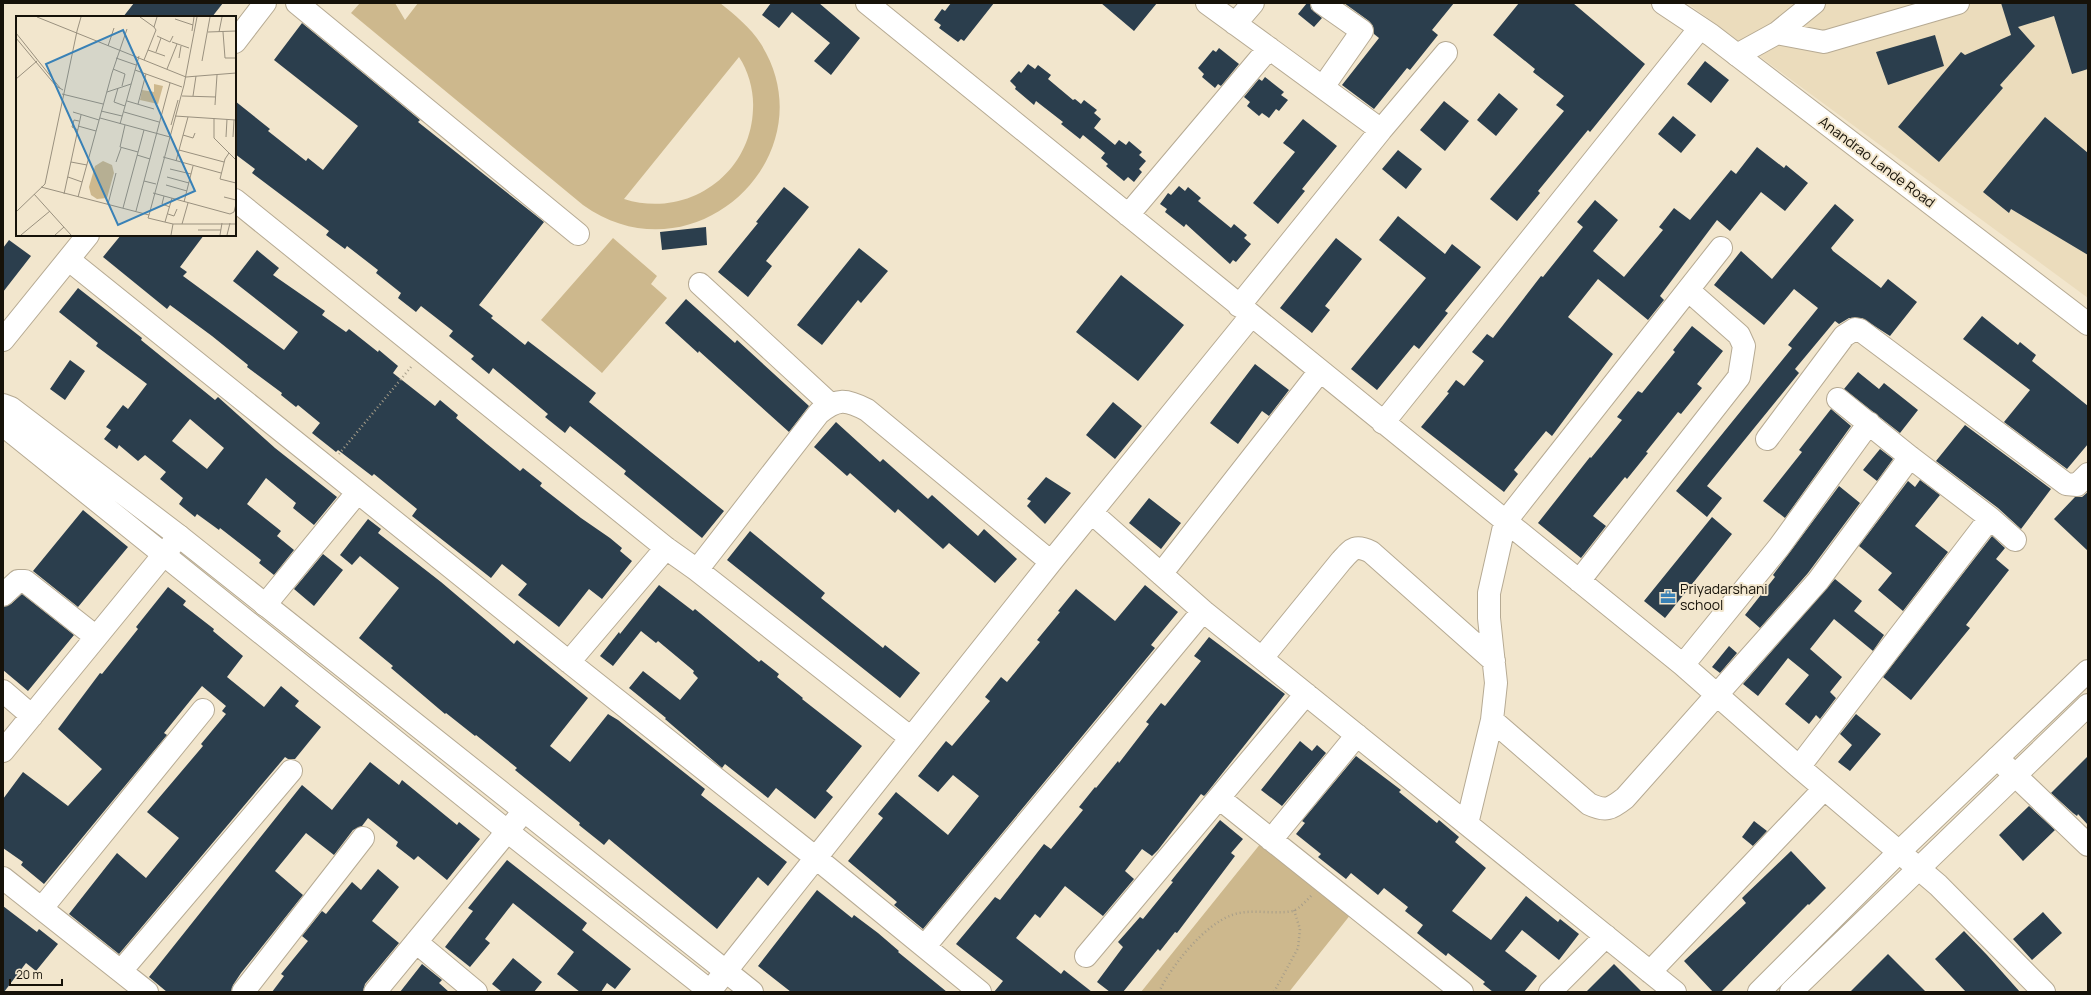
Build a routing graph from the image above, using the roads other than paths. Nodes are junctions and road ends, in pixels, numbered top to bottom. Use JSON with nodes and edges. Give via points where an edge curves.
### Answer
{"nodes":[{"id":1,"x":265,"y":3,"type":"edge"},
{"id":2,"x":297,"y":3,"type":"edge"},
{"id":3,"x":867,"y":3,"type":"edge"},
{"id":4,"x":1207,"y":3,"type":"edge"},
{"id":5,"x":1253,"y":3,"type":"edge"},
{"id":6,"x":1322,"y":3,"type":"edge"},
{"id":7,"x":1663,"y":3,"type":"edge"},
{"id":8,"x":1814,"y":3,"type":"edge"},
{"id":9,"x":1958,"y":3,"type":"edge"},
{"id":10,"x":1892,"y":12,"type":"edge"},
{"id":11,"x":1235,"y":24,"type":"junction"},
{"id":12,"x":1700,"y":28,"type":"junction"},
{"id":13,"x":1777,"y":33,"type":"junction"},
{"id":14,"x":236,"y":41,"type":"edge"},
{"id":15,"x":1269,"y":48,"type":"junction"},
{"id":16,"x":1446,"y":53,"type":"dead end"},
{"id":17,"x":1737,"y":55,"type":"junction"},
{"id":18,"x":1322,"y":87,"type":"junction"},
{"id":19,"x":1381,"y":130,"type":"junction"},
{"id":20,"x":236,"y":201,"type":"edge"},
{"id":21,"x":1128,"y":216,"type":"junction"},
{"id":22,"x":578,"y":234,"type":"dead end"},
{"id":23,"x":87,"y":236,"type":"edge"},
{"id":24,"x":1721,"y":248,"type":"dead end"},
{"id":25,"x":68,"y":260,"type":"junction"},
{"id":26,"x":700,"y":284,"type":"dead end"},
{"id":27,"x":1688,"y":290,"type":"junction"},
{"id":28,"x":1245,"y":311,"type":"junction"},
{"id":29,"x":2088,"y":324,"type":"edge"},
{"id":30,"x":3,"y":340,"type":"edge"},
{"id":31,"x":1320,"y":371,"type":"junction"},
{"id":32,"x":1838,"y":399,"type":"dead end"},
{"id":33,"x":830,"y":404,"type":"junction"},
{"id":34,"x":3,"y":405,"type":"edge"},
{"id":35,"x":1384,"y":423,"type":"junction"},
{"id":36,"x":1869,"y":423,"type":"junction"},
{"id":37,"x":3,"y":425,"type":"edge"},
{"id":38,"x":1767,"y":439,"type":"dead end"},
{"id":39,"x":1910,"y":458,"type":"junction"},
{"id":40,"x":2088,"y":474,"type":"edge"},
{"id":41,"x":357,"y":492,"type":"junction"},
{"id":42,"x":1092,"y":513,"type":"junction"},
{"id":43,"x":1990,"y":518,"type":"junction"},
{"id":44,"x":1505,"y":522,"type":"junction"},
{"id":45,"x":179,"y":536,"type":"junction"},
{"id":46,"x":2015,"y":540,"type":"dead end"},
{"id":47,"x":666,"y":548,"type":"junction"},
{"id":48,"x":164,"y":555,"type":"junction"},
{"id":49,"x":1051,"y":562,"type":"junction"},
{"id":50,"x":697,"y":570,"type":"junction"},
{"id":51,"x":1161,"y":574,"type":"junction"},
{"id":52,"x":1579,"y":581,"type":"junction"},
{"id":53,"x":3,"y":595,"type":"edge"},
{"id":54,"x":265,"y":605,"type":"junction"},
{"id":55,"x":1203,"y":611,"type":"junction"},
{"id":56,"x":96,"y":637,"type":"junction"},
{"id":57,"x":1262,"y":658,"type":"junction"},
{"id":58,"x":1494,"y":661,"type":"junction"},
{"id":59,"x":569,"y":662,"type":"junction"},
{"id":60,"x":1683,"y":665,"type":"junction"},
{"id":61,"x":2088,"y":671,"type":"edge"},
{"id":62,"x":3,"y":691,"type":"edge"},
{"id":63,"x":1306,"y":694,"type":"junction"},
{"id":64,"x":1717,"y":694,"type":"junction"},
{"id":65,"x":2088,"y":705,"type":"edge"},
{"id":66,"x":203,"y":710,"type":"dead end"},
{"id":67,"x":32,"y":716,"type":"junction"},
{"id":68,"x":1492,"y":720,"type":"junction"},
{"id":69,"x":1357,"y":735,"type":"junction"},
{"id":70,"x":911,"y":738,"type":"junction"},
{"id":71,"x":3,"y":751,"type":"edge"},
{"id":72,"x":1997,"y":758,"type":"junction"},
{"id":73,"x":1798,"y":767,"type":"junction"},
{"id":74,"x":291,"y":771,"type":"dead end"},
{"id":75,"x":2016,"y":776,"type":"junction"},
{"id":76,"x":1824,"y":789,"type":"junction"},
{"id":77,"x":1219,"y":798,"type":"junction"},
{"id":78,"x":524,"y":811,"type":"junction"},
{"id":79,"x":1467,"y":824,"type":"junction"},
{"id":80,"x":507,"y":831,"type":"junction"},
{"id":81,"x":363,"y":838,"type":"dead end"},
{"id":82,"x":1271,"y":840,"type":"junction"},
{"id":83,"x":2088,"y":845,"type":"edge"},
{"id":84,"x":1900,"y":851,"type":"junction"},
{"id":85,"x":816,"y":858,"type":"junction"},
{"id":86,"x":1921,"y":868,"type":"junction"},
{"id":87,"x":3,"y":878,"type":"edge"},
{"id":88,"x":42,"y":908,"type":"junction"},
{"id":89,"x":1606,"y":936,"type":"junction"},
{"id":90,"x":416,"y":942,"type":"junction"},
{"id":91,"x":924,"y":946,"type":"junction"},
{"id":92,"x":1086,"y":956,"type":"dead end"},
{"id":93,"x":121,"y":971,"type":"junction"},
{"id":94,"x":726,"y":971,"type":"junction"},
{"id":95,"x":1650,"y":972,"type":"junction"},
{"id":96,"x":1798,"y":990,"type":"edge"},
{"id":97,"x":148,"y":992,"type":"edge"},
{"id":98,"x":243,"y":992,"type":"edge"},
{"id":99,"x":376,"y":992,"type":"edge"},
{"id":100,"x":476,"y":992,"type":"edge"},
{"id":101,"x":710,"y":992,"type":"edge"},
{"id":102,"x":752,"y":992,"type":"edge"},
{"id":103,"x":980,"y":992,"type":"edge"},
{"id":104,"x":1462,"y":992,"type":"edge"},
{"id":105,"x":1550,"y":992,"type":"edge"},
{"id":106,"x":1674,"y":992,"type":"edge"},
{"id":107,"x":1758,"y":992,"type":"edge"},
{"id":108,"x":2044,"y":992,"type":"edge"}],
"edges":[{"from":1,"to":14,"type":"street"},
{"from":2,"to":22,"type":"street"},
{"from":3,"to":21,"type":"street"},
{"from":4,"to":11,"type":"street"},
{"from":5,"to":11,"type":"street"},
{"from":6,"to":18,"type":"street","via":[[1362,31]]},
{"from":7,"to":12,"type":"street","name":"Anandrao Lande Road"},
{"from":8,"to":13,"type":"street"},
{"from":9,"to":10,"type":"street"},
{"from":10,"to":13,"type":"street","via":[[1824,42]]},
{"from":11,"to":15,"type":"street"},
{"from":12,"to":17,"type":"street","name":"Anandrao Lande Road"},
{"from":12,"to":35,"type":"street"},
{"from":13,"to":17,"type":"street"},
{"from":15,"to":18,"type":"street"},
{"from":15,"to":21,"type":"street"},
{"from":16,"to":19,"type":"street"},
{"from":17,"to":29,"type":"street","name":"Anandrao Lande Road"},
{"from":18,"to":19,"type":"street"},
{"from":19,"to":28,"type":"street"},
{"from":20,"to":47,"type":"street"},
{"from":21,"to":28,"type":"street"},
{"from":23,"to":25,"type":"street"},
{"from":24,"to":27,"type":"street"},
{"from":25,"to":30,"type":"street"},
{"from":25,"to":41,"type":"street"},
{"from":26,"to":33,"type":"street"},
{"from":27,"to":44,"type":"street"},
{"from":27,"to":52,"type":"street","via":[[1739,335],[1744,346],[1739,377]]},
{"from":28,"to":31,"type":"street"},
{"from":28,"to":42,"type":"street"},
{"from":31,"to":35,"type":"street"},
{"from":31,"to":51,"type":"street"},
{"from":32,"to":36,"type":"street"},
{"from":33,"to":49,"type":"street","via":[[842,401],[867,410]]},
{"from":33,"to":50,"type":"street","via":[[819,413]]},
{"from":34,"to":45,"type":"street"},
{"from":35,"to":44,"type":"street"},
{"from":36,"to":39,"type":"street"},
{"from":36,"to":60,"type":"street","via":[[1780,547]]},
{"from":37,"to":48,"type":"street"},
{"from":38,"to":40,"type":"street","via":[[1844,336],[1855,329],[1860,330],[2066,484],[2077,485]]},
{"from":39,"to":43,"type":"street"},
{"from":39,"to":64,"type":"street","via":[[1818,581]]},
{"from":41,"to":54,"type":"street"},
{"from":41,"to":59,"type":"street"},
{"from":42,"to":49,"type":"street"},
{"from":42,"to":51,"type":"street"},
{"from":43,"to":46,"type":"street"},
{"from":43,"to":73,"type":"street"},
{"from":44,"to":52,"type":"street"},
{"from":44,"to":58,"type":"street","via":[[1489,593]]},
{"from":45,"to":48,"type":"street"},
{"from":45,"to":54,"type":"street"},
{"from":47,"to":50,"type":"street"},
{"from":47,"to":59,"type":"street"},
{"from":48,"to":56,"type":"street"},
{"from":48,"to":80,"type":"street"},
{"from":49,"to":70,"type":"street"},
{"from":50,"to":70,"type":"street"},
{"from":51,"to":55,"type":"street"},
{"from":52,"to":60,"type":"street"},
{"from":53,"to":56,"type":"street","via":[[18,581],[25,581]]},
{"from":54,"to":78,"type":"street"},
{"from":55,"to":57,"type":"street"},
{"from":55,"to":91,"type":"street"},
{"from":56,"to":67,"type":"street"},
{"from":57,"to":58,"type":"street","via":[[1341,560],[1352,549],[1362,547],[1371,552]]},
{"from":57,"to":63,"type":"street"},
{"from":58,"to":68,"type":"street","via":[[1496,683]]},
{"from":59,"to":85,"type":"street"},
{"from":60,"to":64,"type":"street"},
{"from":61,"to":72,"type":"street"},
{"from":62,"to":67,"type":"street"},
{"from":63,"to":69,"type":"street"},
{"from":63,"to":77,"type":"street"},
{"from":64,"to":68,"type":"street","via":[[1625,798],[1613,808],[1599,808],[1589,804]]},
{"from":64,"to":73,"type":"street"},
{"from":65,"to":75,"type":"street"},
{"from":66,"to":88,"type":"street"},
{"from":67,"to":71,"type":"street"},
{"from":68,"to":79,"type":"street"},
{"from":69,"to":79,"type":"street"},
{"from":69,"to":82,"type":"street"},
{"from":70,"to":85,"type":"street"},
{"from":72,"to":75,"type":"street"},
{"from":72,"to":84,"type":"street"},
{"from":73,"to":76,"type":"street"},
{"from":74,"to":93,"type":"street"},
{"from":75,"to":83,"type":"street"},
{"from":75,"to":86,"type":"street"},
{"from":76,"to":84,"type":"street"},
{"from":76,"to":95,"type":"street"},
{"from":77,"to":82,"type":"street"},
{"from":77,"to":92,"type":"street"},
{"from":78,"to":80,"type":"street"},
{"from":78,"to":94,"type":"street"},
{"from":79,"to":89,"type":"street"},
{"from":80,"to":90,"type":"street"},
{"from":80,"to":101,"type":"street"},
{"from":81,"to":98,"type":"street"},
{"from":82,"to":104,"type":"street"},
{"from":84,"to":86,"type":"street"},
{"from":84,"to":107,"type":"street"},
{"from":85,"to":91,"type":"street"},
{"from":85,"to":94,"type":"street"},
{"from":86,"to":96,"type":"street"},
{"from":86,"to":108,"type":"street"},
{"from":87,"to":88,"type":"street"},
{"from":88,"to":93,"type":"street"},
{"from":89,"to":95,"type":"street"},
{"from":89,"to":105,"type":"street"},
{"from":90,"to":99,"type":"street"},
{"from":90,"to":100,"type":"street"},
{"from":91,"to":103,"type":"street"},
{"from":93,"to":97,"type":"street"},
{"from":94,"to":101,"type":"street"},
{"from":94,"to":102,"type":"street"},
{"from":95,"to":106,"type":"street"}]}
